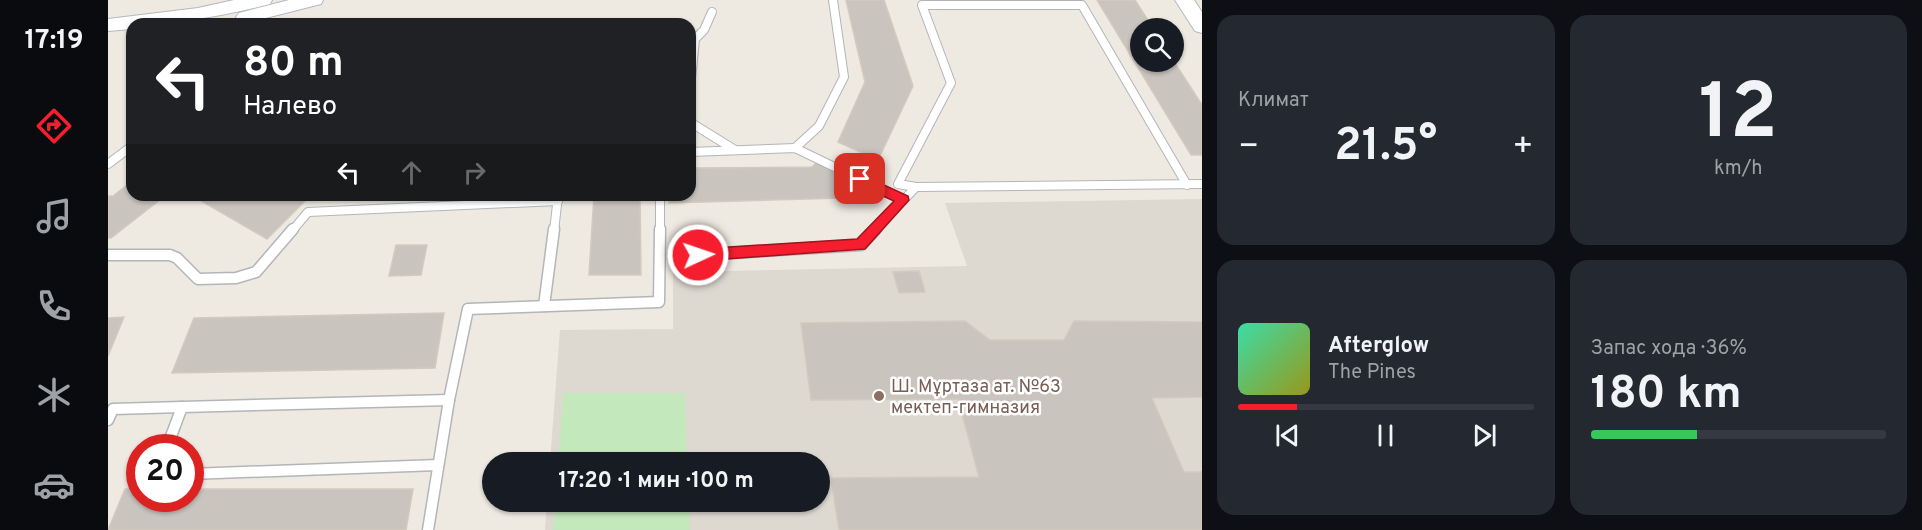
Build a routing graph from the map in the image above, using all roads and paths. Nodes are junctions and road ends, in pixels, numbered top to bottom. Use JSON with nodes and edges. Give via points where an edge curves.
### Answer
{"nodes":[{"id":1,"x":263,"y":0,"type":"edge"},
{"id":2,"x":314,"y":0,"type":"edge"},
{"id":3,"x":833,"y":0,"type":"edge"},
{"id":4,"x":1184,"y":0,"type":"edge"},
{"id":5,"x":712,"y":12,"type":"dead end"},
{"id":6,"x":165,"y":18,"type":"edge"},
{"id":7,"x":239,"y":18,"type":"edge"},
{"id":8,"x":126,"y":23,"type":"edge"},
{"id":9,"x":108,"y":25,"type":"edge"},
{"id":10,"x":1202,"y":26,"type":"edge"},
{"id":11,"x":696,"y":38,"type":"edge"},
{"id":12,"x":126,"y":40,"type":"edge"},
{"id":13,"x":108,"y":43,"type":"edge"},
{"id":14,"x":696,"y":126,"type":"edge"},
{"id":15,"x":795,"y":148,"type":"junction"},
{"id":16,"x":126,"y":150,"type":"edge"},
{"id":17,"x":735,"y":150,"type":"junction"},
{"id":18,"x":696,"y":152,"type":"edge"},
{"id":19,"x":108,"y":164,"type":"edge"},
{"id":20,"x":1202,"y":184,"type":"edge"},
{"id":21,"x":1187,"y":185,"type":"junction"},
{"id":22,"x":916,"y":187,"type":"junction"},
{"id":23,"x":903,"y":200,"type":"junction"},
{"id":24,"x":474,"y":201,"type":"edge"},
{"id":25,"x":521,"y":201,"type":"edge"},
{"id":26,"x":558,"y":201,"type":"edge"},
{"id":27,"x":660,"y":201,"type":"edge"},
{"id":28,"x":471,"y":205,"type":"junction"},
{"id":29,"x":108,"y":255,"type":"edge"},
{"id":30,"x":698,"y":255,"type":"dead end"},
{"id":31,"x":544,"y":306,"type":"junction"},
{"id":32,"x":449,"y":400,"type":"junction"},
{"id":33,"x":182,"y":407,"type":"junction"},
{"id":34,"x":108,"y":420,"type":"edge"},
{"id":35,"x":171,"y":434,"type":"edge"},
{"id":36,"x":438,"y":465,"type":"junction"},
{"id":37,"x":204,"y":473,"type":"edge"},
{"id":38,"x":428,"y":530,"type":"edge"}],
"edges":[{"from":1,"to":6,"type":"main road"},
{"from":2,"to":7,"type":"main road"},
{"from":3,"to":15,"type":"lane","via":[[844,77],[819,126]]},
{"from":4,"to":10,"type":"main road"},
{"from":5,"to":11,"type":"lane"},
{"from":8,"to":9,"type":"main road"},
{"from":12,"to":13,"type":"main road"},
{"from":14,"to":17,"type":"lane"},
{"from":15,"to":17,"type":"lane"},
{"from":15,"to":23,"type":"lane"},
{"from":16,"to":19,"type":"lane"},
{"from":17,"to":18,"type":"lane"},
{"from":20,"to":21,"type":"lane"},
{"from":21,"to":22,"type":"lane"},
{"from":21,"to":22,"type":"lane","via":[[1082,5],[922,5],[951,83],[898,183]]},
{"from":22,"to":23,"type":"lane"},
{"from":23,"to":30,"type":"lane","via":[[861,245]]},
{"from":24,"to":28,"type":"lane"},
{"from":25,"to":28,"type":"lane"},
{"from":26,"to":31,"type":"lane"},
{"from":27,"to":31,"type":"lane","via":[[659,302]]},
{"from":28,"to":29,"type":"lane","via":[[308,212],[256,272],[236,278],[198,279],[172,255]]},
{"from":31,"to":32,"type":"lane","via":[[468,309]]},
{"from":32,"to":33,"type":"lane"},
{"from":32,"to":36,"type":"lane"},
{"from":33,"to":34,"type":"lane","via":[[113,409]]},
{"from":33,"to":35,"type":"lane"},
{"from":36,"to":37,"type":"lane"},
{"from":36,"to":38,"type":"lane"}]}
